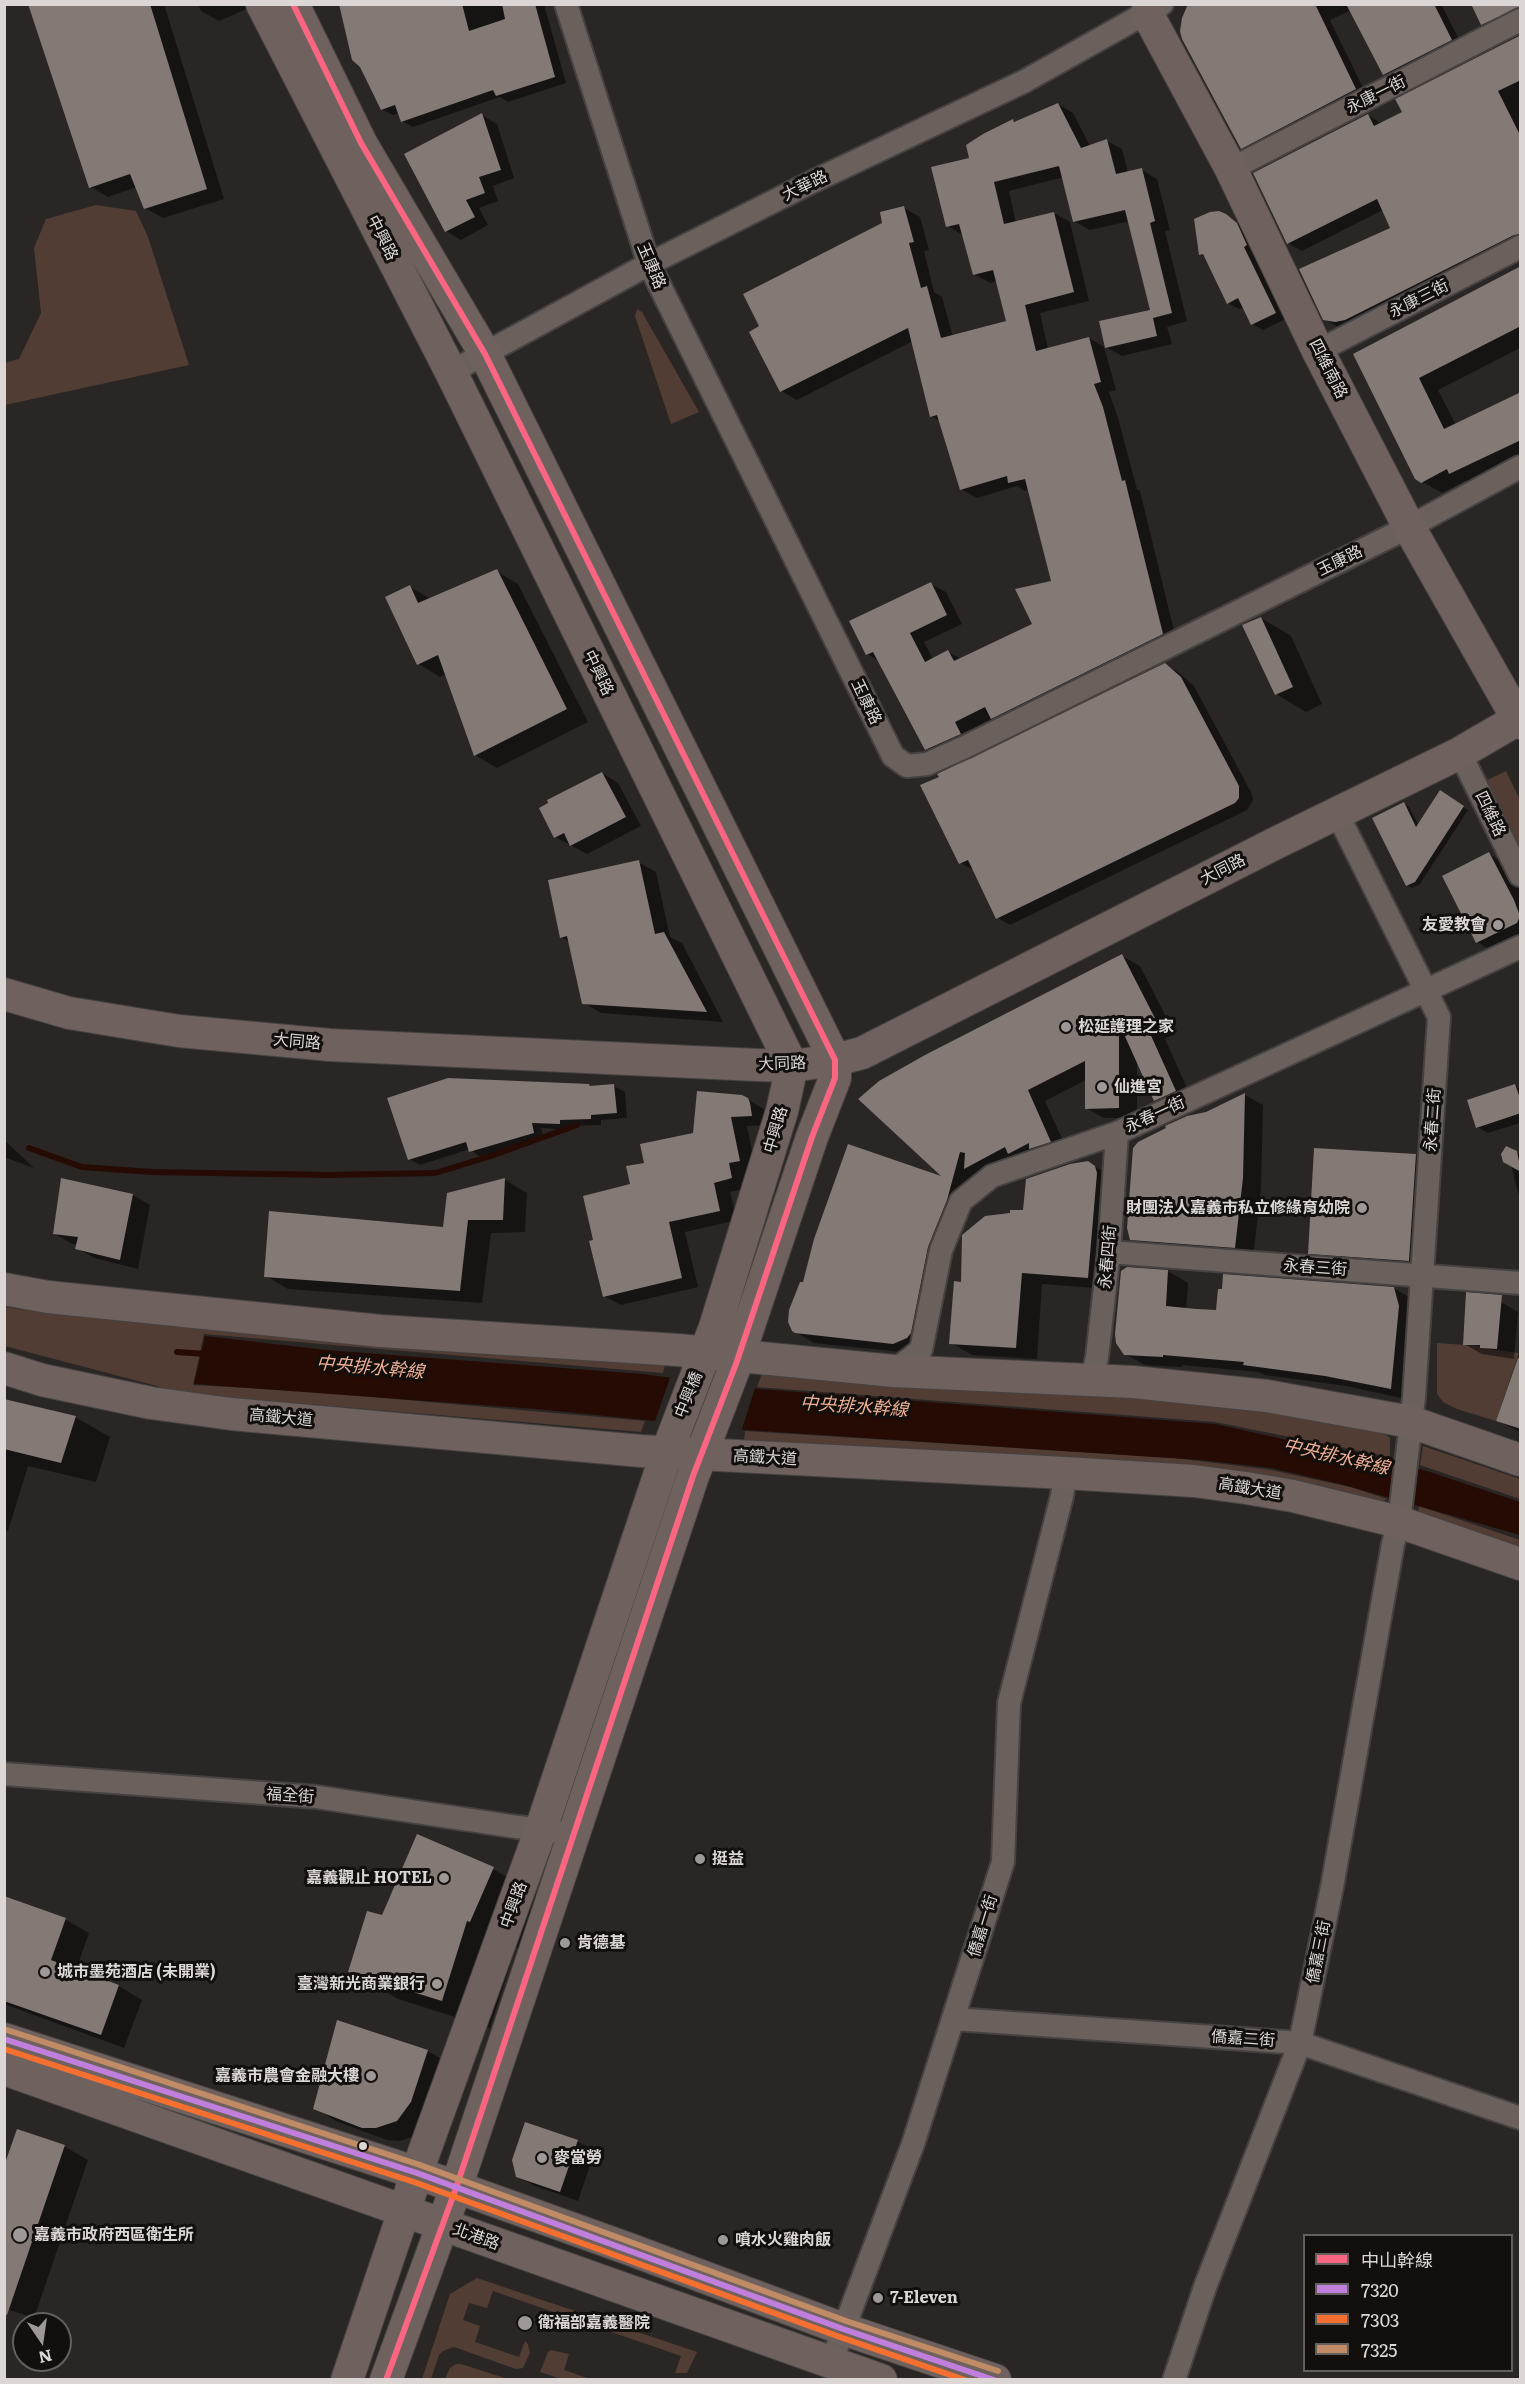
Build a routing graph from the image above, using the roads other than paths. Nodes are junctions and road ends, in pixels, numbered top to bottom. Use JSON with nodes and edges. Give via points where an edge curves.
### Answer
{"nodes":[{"id":1,"x":262,"y":4,"type":"edge"},
{"id":2,"x":293,"y":4,"type":"edge"},
{"id":3,"x":566,"y":4,"type":"edge"},
{"id":4,"x":1155,"y":9,"type":"edge"},
{"id":5,"x":1521,"y":20,"type":"edge"},
{"id":6,"x":1231,"y":169,"type":"junction"},
{"id":7,"x":1521,"y":247,"type":"edge"},
{"id":8,"x":648,"y":264,"type":"junction"},
{"id":9,"x":1318,"y":351,"type":"junction"},
{"id":10,"x":485,"y":354,"type":"junction"},
{"id":11,"x":451,"y":372,"type":"junction"},
{"id":12,"x":1521,"y":467,"type":"edge"},
{"id":13,"x":1409,"y":527,"type":"junction"},
{"id":14,"x":1520,"y":720,"type":"edge"},
{"id":15,"x":1460,"y":753,"type":"junction"},
{"id":16,"x":1337,"y":813,"type":"junction"},
{"id":17,"x":1521,"y":875,"type":"edge"},
{"id":18,"x":1521,"y":947,"type":"edge"},
{"id":19,"x":1426,"y":991,"type":"junction"},
{"id":20,"x":4,"y":994,"type":"edge"},
{"id":21,"x":836,"y":1060,"type":"junction"},
{"id":22,"x":792,"y":1066,"type":"junction"},
{"id":23,"x":1117,"y":1133,"type":"junction"},
{"id":24,"x":1109,"y":1252,"type":"junction"},
{"id":25,"x":1424,"y":1276,"type":"junction"},
{"id":26,"x":1521,"y":1283,"type":"edge"},
{"id":27,"x":4,"y":1289,"type":"edge"},
{"id":28,"x":704,"y":1357,"type":"junction"},
{"id":29,"x":737,"y":1360,"type":"junction"},
{"id":30,"x":4,"y":1368,"type":"edge"},
{"id":31,"x":894,"y":1371,"type":"junction"},
{"id":32,"x":1092,"y":1380,"type":"junction"},
{"id":33,"x":1409,"y":1436,"type":"junction"},
{"id":34,"x":671,"y":1441,"type":"junction"},
{"id":35,"x":705,"y":1442,"type":"junction"},
{"id":36,"x":1521,"y":1460,"type":"edge"},
{"id":37,"x":1065,"y":1473,"type":"junction"},
{"id":38,"x":1399,"y":1514,"type":"junction"},
{"id":39,"x":1521,"y":1564,"type":"edge"},
{"id":40,"x":4,"y":1774,"type":"edge"},
{"id":41,"x":541,"y":1829,"type":"junction"},
{"id":42,"x":573,"y":1833,"type":"junction"},
{"id":43,"x":954,"y":2019,"type":"junction"},
{"id":44,"x":4,"y":2039,"type":"edge"},
{"id":45,"x":1300,"y":2043,"type":"junction"},
{"id":46,"x":4,"y":2069,"type":"edge"},
{"id":47,"x":1521,"y":2118,"type":"edge"},
{"id":48,"x":417,"y":2173,"type":"junction"},
{"id":49,"x":456,"y":2188,"type":"junction"},
{"id":50,"x":404,"y":2210,"type":"junction"},
{"id":51,"x":443,"y":2225,"type":"junction"},
{"id":52,"x":843,"y":2329,"type":"junction"},
{"id":53,"x":831,"y":2363,"type":"junction"},
{"id":54,"x":347,"y":2379,"type":"edge"},
{"id":55,"x":386,"y":2379,"type":"edge"},
{"id":56,"x":881,"y":2379,"type":"edge"},
{"id":57,"x":995,"y":2379,"type":"edge"},
{"id":58,"x":1174,"y":2379,"type":"edge"}],
"edges":[{"from":1,"to":11,"type":"street","name":"中興路"},
{"from":2,"to":10,"type":"street","name":"中興路","via":[[360,143]]},
{"from":3,"to":8,"type":"street","name":"玉康路"},
{"from":4,"to":6,"type":"street","name":"四維南路"},
{"from":4,"to":8,"type":"street","name":"大華路","via":[[1025,81]]},
{"from":5,"to":6,"type":"street","name":"永康一街"},
{"from":6,"to":9,"type":"street","name":"四維南路"},
{"from":7,"to":9,"type":"street","name":"永康三街"},
{"from":8,"to":10,"type":"street","name":"大華路"},
{"from":8,"to":13,"type":"street","name":"玉康路","via":[[893,756],[907,766],[927,764],[965,747]]},
{"from":9,"to":13,"type":"street","name":"四維南路"},
{"from":10,"to":11,"type":"street","name":"大華路"},
{"from":10,"to":21,"type":"street","name":"中興路"},
{"from":11,"to":22,"type":"street","name":"中興路"},
{"from":12,"to":13,"type":"street","name":"玉康路"},
{"from":13,"to":14,"type":"street","name":"四維南路"},
{"from":14,"to":15,"type":"street","name":"大同路"},
{"from":15,"to":16,"type":"street","name":"大同路"},
{"from":15,"to":17,"type":"street","name":"四維路"},
{"from":16,"to":19,"type":"street","name":"永春二街"},
{"from":16,"to":21,"type":"street","name":"大同路","via":[[862,1053]]},
{"from":18,"to":19,"type":"street","name":"永春一街"},
{"from":19,"to":23,"type":"street","name":"永春一街"},
{"from":19,"to":25,"type":"street","name":"永春二街","via":[[1440,1017]]},
{"from":20,"to":22,"type":"street","name":"大同路","via":[[69,1013],[135,1024],[306,1043]]},
{"from":21,"to":22,"type":"street","name":"大同路"},
{"from":21,"to":29,"type":"street","via":[[835,1078]]},
{"from":22,"to":28,"type":"street","name":"中興路","via":[[782,1111]]},
{"from":23,"to":24,"type":"street","name":"永春四街"},
{"from":23,"to":31,"type":"street","name":"永春一街","via":[[992,1176],[961,1201],[941,1250],[921,1350]]},
{"from":24,"to":25,"type":"street","name":"永春三街"},
{"from":24,"to":32,"type":"street","name":"永春四街"},
{"from":25,"to":26,"type":"street","name":"永春三街"},
{"from":25,"to":33,"type":"street","name":"永春二街"},
{"from":27,"to":28,"type":"street","via":[[381,1331]]},
{"from":28,"to":29,"type":"street"},
{"from":28,"to":34,"type":"street","name":"中興橋"},
{"from":29,"to":31,"type":"street"},
{"from":29,"to":35,"type":"street","name":"中興橋"},
{"from":30,"to":34,"type":"street","name":"高鐵大道","via":[[140,1401],[231,1414]]},
{"from":31,"to":32,"type":"street"},
{"from":32,"to":33,"type":"street","via":[[1267,1396]]},
{"from":33,"to":36,"type":"street"},
{"from":33,"to":38,"type":"street","name":"僑嘉三街"},
{"from":34,"to":35,"type":"street","name":"高鐵大道"},
{"from":34,"to":41,"type":"street","name":"中興路"},
{"from":35,"to":37,"type":"street","name":"高鐵大道"},
{"from":35,"to":42,"type":"street","name":"中興路"},
{"from":37,"to":38,"type":"street","name":"高鐵大道","via":[[1194,1481]]},
{"from":37,"to":43,"type":"street","name":"僑嘉一街","via":[[1009,1703],[1003,1862]]},
{"from":38,"to":39,"type":"street","name":"高鐵大道"},
{"from":38,"to":45,"type":"street","name":"僑嘉三街"},
{"from":40,"to":41,"type":"street","name":"福全街","via":[[316,1797]]},
{"from":41,"to":42,"type":"street","name":"福全街"},
{"from":41,"to":48,"type":"street","name":"中興路"},
{"from":42,"to":49,"type":"street","name":"中興路"},
{"from":43,"to":45,"type":"street","name":"僑嘉二街"},
{"from":43,"to":52,"type":"street","name":"僑嘉一街","via":[[914,2144]]},
{"from":44,"to":48,"type":"street"},
{"from":45,"to":47,"type":"street","name":"僑嘉二街"},
{"from":45,"to":58,"type":"street","name":"僑嘉三街","via":[[1205,2287]]},
{"from":46,"to":50,"type":"street","name":"北港路"},
{"from":48,"to":49,"type":"street"},
{"from":48,"to":50,"type":"street","name":"中興路"},
{"from":49,"to":51,"type":"street","name":"中興路"},
{"from":49,"to":52,"type":"street"},
{"from":50,"to":51,"type":"street","name":"北港路"},
{"from":50,"to":54,"type":"street","name":"中興路"},
{"from":51,"to":53,"type":"street","name":"北港路"},
{"from":51,"to":55,"type":"street","name":"中興路"},
{"from":52,"to":53,"type":"street","name":"僑嘉一街"},
{"from":52,"to":57,"type":"street"},
{"from":53,"to":56,"type":"street","name":"北港路"}]}
